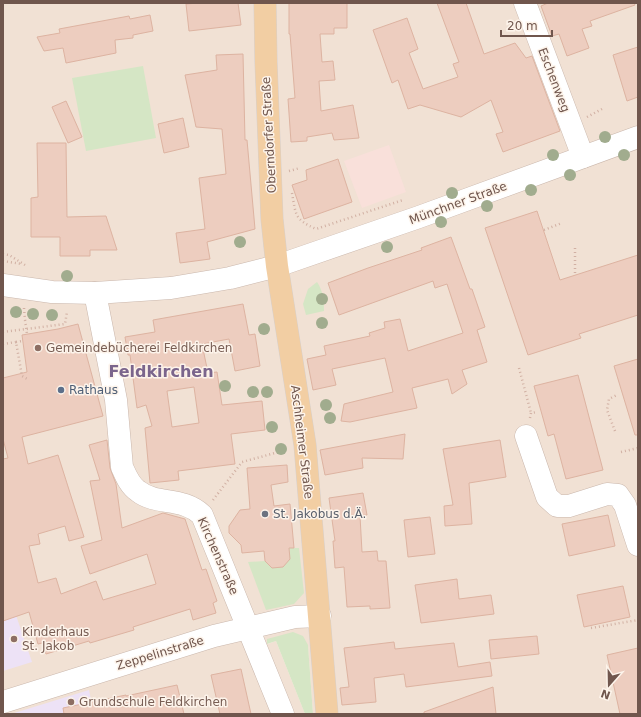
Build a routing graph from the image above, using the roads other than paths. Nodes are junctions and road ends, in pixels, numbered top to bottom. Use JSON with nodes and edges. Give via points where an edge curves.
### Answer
{"nodes":[{"id":1,"x":265,"y":3,"type":"edge"},
{"id":2,"x":525,"y":3,"type":"edge"},
{"id":3,"x":638,"y":137,"type":"edge"},
{"id":4,"x":583,"y":157,"type":"junction"},
{"id":5,"x":277,"y":266,"type":"junction"},
{"id":6,"x":3,"y":285,"type":"edge"},
{"id":7,"x":95,"y":293,"type":"junction"},
{"id":8,"x":526,"y":436,"type":"dead end"},
{"id":9,"x":638,"y":546,"type":"edge"},
{"id":10,"x":320,"y":616,"type":"junction"},
{"id":11,"x":249,"y":628,"type":"junction"},
{"id":12,"x":3,"y":702,"type":"edge"},
{"id":13,"x":283,"y":714,"type":"edge"},
{"id":14,"x":327,"y":714,"type":"edge"}],
"edges":[{"from":1,"to":5,"type":"main road","name":"Oberndorfer Straße","via":[[272,220]]},
{"from":2,"to":4,"type":"street","name":"Eschenweg"},
{"from":3,"to":4,"type":"street","name":"Münchner Straße"},
{"from":4,"to":5,"type":"street","name":"Münchner Straße"},
{"from":5,"to":7,"type":"street","name":"Münchner Straße","via":[[230,278],[171,288]]},
{"from":5,"to":10,"type":"main road","name":"Aschheimer Straße","via":[[305,445]]},
{"from":6,"to":7,"type":"street","name":"Münchner Straße","via":[[52,292]]},
{"from":7,"to":11,"type":"street","name":"Kirchenstraße","via":[[116,400],[122,468],[126,477],[137,491],[144,495],[184,504],[202,515]]},
{"from":8,"to":9,"type":"street","via":[[547,497],[556,506],[570,506],[607,494],[618,495],[625,505]]},
{"from":10,"to":11,"type":"street","name":"Zeppelinstraße","via":[[295,618]]},
{"from":10,"to":14,"type":"main road","name":"Aschheimer Straße"},
{"from":11,"to":12,"type":"street","name":"Zeppelinstraße","via":[[214,636]]},
{"from":11,"to":13,"type":"street","name":"Kirchenstraße"}]}
